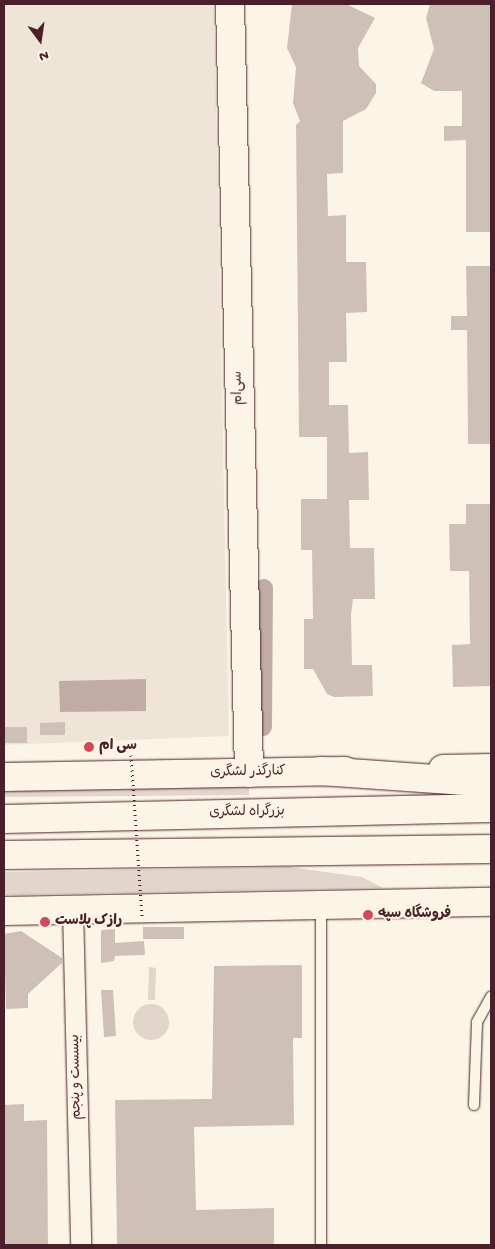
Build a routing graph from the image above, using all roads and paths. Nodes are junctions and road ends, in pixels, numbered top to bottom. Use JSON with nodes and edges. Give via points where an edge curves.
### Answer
{"nodes":[{"id":1,"x":230,"y":4,"type":"edge"},
{"id":2,"x":131,"y":755,"type":"dead end"},
{"id":3,"x":491,"y":768,"type":"edge"},
{"id":4,"x":321,"y":771,"type":"junction"},
{"id":5,"x":248,"y":773,"type":"junction"},
{"id":6,"x":4,"y":777,"type":"edge"},
{"id":7,"x":491,"y":783,"type":"edge"},
{"id":8,"x":491,"y":808,"type":"edge"},
{"id":9,"x":4,"y":819,"type":"edge"},
{"id":10,"x":491,"y":849,"type":"edge"},
{"id":11,"x":4,"y":855,"type":"edge"},
{"id":12,"x":491,"y":902,"type":"edge"},
{"id":13,"x":321,"y":905,"type":"junction"},
{"id":14,"x":73,"y":910,"type":"junction"},
{"id":15,"x":4,"y":911,"type":"edge"},
{"id":16,"x":142,"y":918,"type":"dead end"},
{"id":17,"x":491,"y":997,"type":"edge"},
{"id":18,"x":474,"y":1105,"type":"dead end"},
{"id":19,"x":81,"y":1245,"type":"edge"},
{"id":20,"x":321,"y":1245,"type":"edge"}],
"edges":[{"from":1,"to":5,"type":"main road","name":"سی‌ام"},
{"from":2,"to":16,"type":"path","bridge":true},
{"from":3,"to":4,"type":"main road","name":"کنارگذر لشگری"},
{"from":4,"to":5,"type":"main road","name":"کنارگذر لشگری"},
{"from":4,"to":7,"type":"main road"},
{"from":5,"to":6,"type":"main road","name":"کنارگذر لشگری"},
{"from":8,"to":9,"type":"main road","name":"بزرگراه لشگری"},
{"from":10,"to":11,"type":"main road"},
{"from":12,"to":13,"type":"main road"},
{"from":13,"to":14,"type":"main road"},
{"from":13,"to":20,"type":"lane"},
{"from":14,"to":15,"type":"main road"},
{"from":14,"to":19,"type":"street","name":"بیسست و پنجم"},
{"from":17,"to":18,"type":"lane","via":[[477,1022]]}]}
